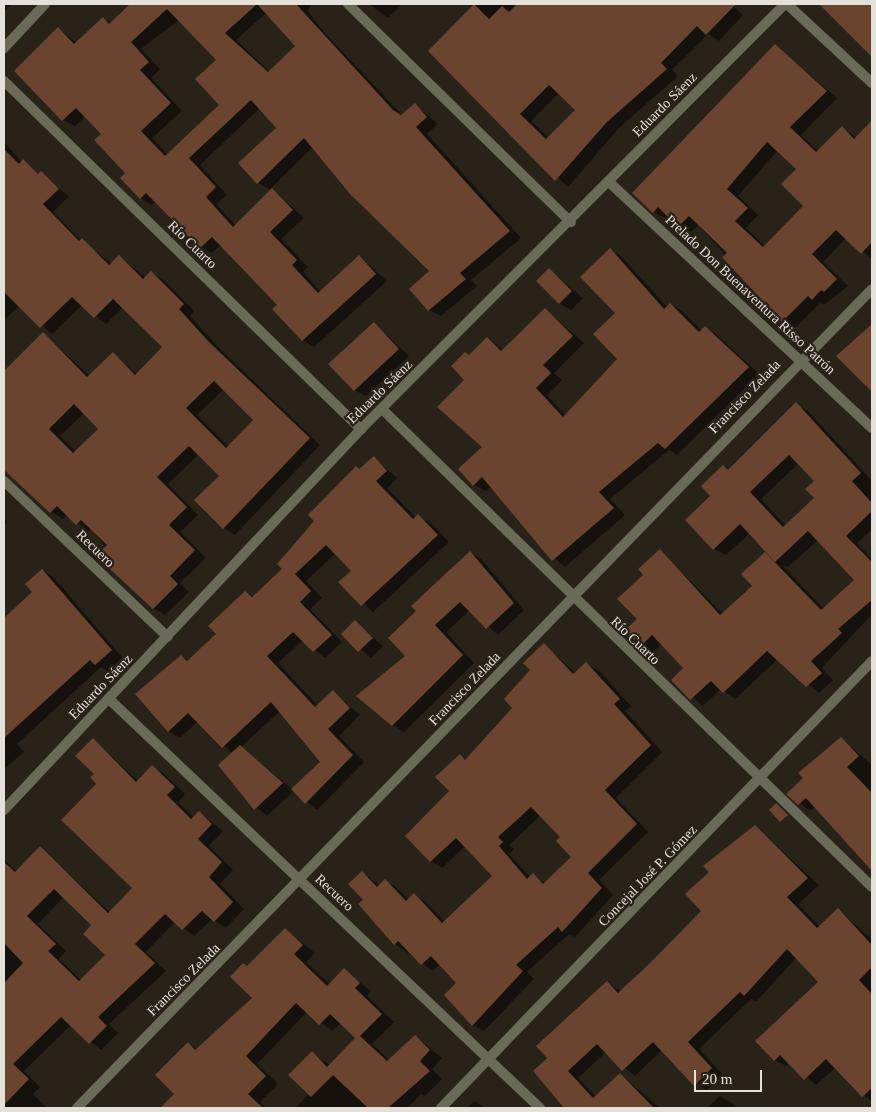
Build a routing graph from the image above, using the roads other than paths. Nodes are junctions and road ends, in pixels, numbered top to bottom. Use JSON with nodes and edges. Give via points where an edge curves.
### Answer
{"nodes":[{"id":1,"x":46,"y":4,"type":"edge"},
{"id":2,"x":348,"y":4,"type":"edge"},
{"id":3,"x":786,"y":4,"type":"edge"},
{"id":4,"x":4,"y":48,"type":"edge"},
{"id":5,"x":4,"y":80,"type":"edge"},
{"id":6,"x":872,"y":83,"type":"edge"},
{"id":7,"x":609,"y":182,"type":"junction"},
{"id":8,"x":571,"y":222,"type":"junction"},
{"id":9,"x":872,"y":289,"type":"edge"},
{"id":10,"x":800,"y":360,"type":"junction"},
{"id":11,"x":382,"y":410,"type":"junction"},
{"id":12,"x":872,"y":428,"type":"edge"},
{"id":13,"x":361,"y":429,"type":"junction"},
{"id":14,"x":4,"y":481,"type":"edge"},
{"id":15,"x":570,"y":597,"type":"junction"},
{"id":16,"x":168,"y":637,"type":"junction"},
{"id":17,"x":872,"y":661,"type":"edge"},
{"id":18,"x":109,"y":699,"type":"junction"},
{"id":19,"x":760,"y":781,"type":"junction"},
{"id":20,"x":4,"y":810,"type":"edge"},
{"id":21,"x":301,"y":881,"type":"junction"},
{"id":22,"x":872,"y":887,"type":"edge"},
{"id":23,"x":489,"y":1059,"type":"junction"},
{"id":24,"x":77,"y":1108,"type":"edge"},
{"id":25,"x":441,"y":1108,"type":"edge"},
{"id":26,"x":540,"y":1108,"type":"edge"}],
"edges":[{"from":1,"to":4,"type":"street"},
{"from":2,"to":8,"type":"street"},
{"from":3,"to":6,"type":"street"},
{"from":3,"to":7,"type":"street","name":"Eduardo Sáenz"},
{"from":5,"to":13,"type":"street","name":"Río Cuarto"},
{"from":7,"to":8,"type":"street","name":"Eduardo Sáenz"},
{"from":7,"to":10,"type":"street","name":"Prelado Don Buenaventura Risso Patrón"},
{"from":8,"to":11,"type":"street","name":"Eduardo Sáenz"},
{"from":9,"to":10,"type":"street","name":"Francisco Zelada"},
{"from":10,"to":12,"type":"street","name":"Prelado Don Buenaventura Risso Patrón"},
{"from":10,"to":15,"type":"street","name":"Francisco Zelada"},
{"from":11,"to":13,"type":"street","name":"Eduardo Sáenz"},
{"from":11,"to":15,"type":"street","name":"Río Cuarto"},
{"from":13,"to":16,"type":"street","name":"Eduardo Sáenz"},
{"from":14,"to":16,"type":"street","name":"Recuero"},
{"from":15,"to":19,"type":"street","name":"Río Cuarto"},
{"from":15,"to":21,"type":"street","name":"Francisco Zelada"},
{"from":16,"to":18,"type":"street","name":"Eduardo Sáenz"},
{"from":17,"to":19,"type":"street","name":"Concejal José P. Gómez"},
{"from":18,"to":20,"type":"street","name":"Eduardo Sáenz"},
{"from":18,"to":21,"type":"street","name":"Recuero"},
{"from":19,"to":22,"type":"street","name":"Río Cuarto"},
{"from":19,"to":23,"type":"street","name":"Concejal José P. Gómez"},
{"from":21,"to":23,"type":"street","name":"Recuero"},
{"from":21,"to":24,"type":"street","name":"Francisco Zelada"},
{"from":23,"to":25,"type":"street","name":"Concejal José P. Gómez"},
{"from":23,"to":26,"type":"street","name":"Recuero"}]}
